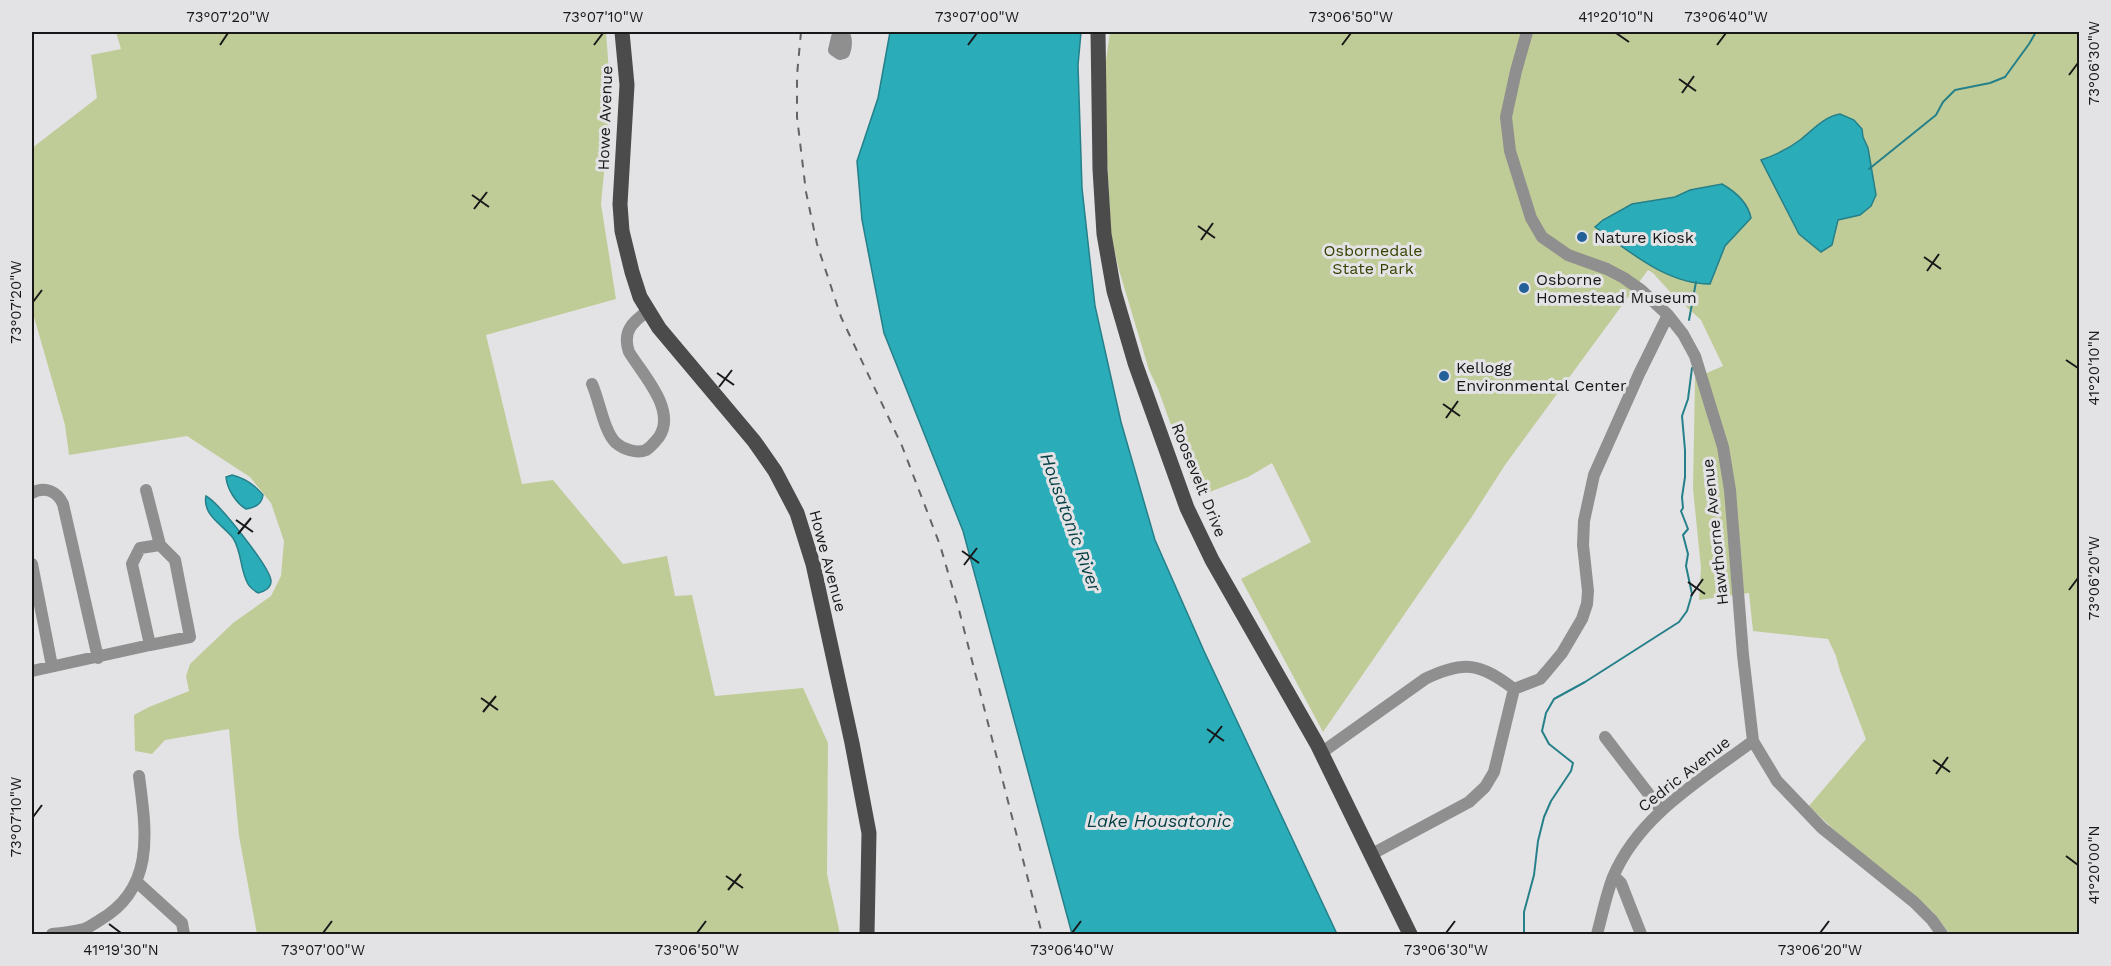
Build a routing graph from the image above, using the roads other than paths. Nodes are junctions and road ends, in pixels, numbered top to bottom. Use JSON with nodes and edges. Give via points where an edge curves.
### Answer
{"nodes":[{"id":1,"x":622,"y":32,"type":"edge"},
{"id":2,"x":1098,"y":32,"type":"edge"},
{"id":3,"x":1527,"y":32,"type":"edge"},
{"id":4,"x":648,"y":311,"type":"junction"},
{"id":5,"x":1668,"y":315,"type":"junction"},
{"id":6,"x":592,"y":384,"type":"dead end"},
{"id":7,"x":146,"y":490,"type":"dead end"},
{"id":8,"x":32,"y":493,"type":"edge"},
{"id":9,"x":160,"y":545,"type":"junction"},
{"id":10,"x":32,"y":564,"type":"edge"},
{"id":11,"x":150,"y":645,"type":"junction"},
{"id":12,"x":98,"y":658,"type":"junction"},
{"id":13,"x":52,"y":666,"type":"junction"},
{"id":14,"x":32,"y":670,"type":"edge"},
{"id":15,"x":1514,"y":689,"type":"junction"},
{"id":16,"x":1605,"y":737,"type":"dead end"},
{"id":17,"x":1753,"y":741,"type":"junction"},
{"id":18,"x":1322,"y":753,"type":"junction"},
{"id":19,"x":139,"y":776,"type":"dead end"},
{"id":20,"x":1661,"y":810,"type":"junction"},
{"id":21,"x":1372,"y":854,"type":"junction"},
{"id":22,"x":1614,"y":876,"type":"junction"},
{"id":23,"x":138,"y":883,"type":"junction"},
{"id":24,"x":52,"y":934,"type":"edge"},
{"id":25,"x":184,"y":934,"type":"edge"},
{"id":26,"x":867,"y":934,"type":"edge"},
{"id":27,"x":1410,"y":934,"type":"edge"},
{"id":28,"x":1597,"y":934,"type":"edge"},
{"id":29,"x":1641,"y":934,"type":"edge"},
{"id":30,"x":1942,"y":934,"type":"edge"}],
"edges":[{"from":1,"to":4,"type":"main road","name":"Howe Avenue","via":[[627,85],[622,231],[640,297]]},
{"from":2,"to":18,"type":"main road","name":"Roosevelt Drive","via":[[1104,234],[1114,291],[1135,363],[1187,508],[1212,560]]},
{"from":3,"to":5,"type":"street","name":"Hawthorne Avenue","via":[[1506,117],[1510,150],[1531,218],[1542,237],[1568,255],[1624,278]]},
{"from":4,"to":6,"type":"street","via":[[630,325],[626,345],[665,415],[665,425],[652,446],[636,451],[616,443],[609,434]]},
{"from":4,"to":26,"type":"main road","name":"Howe Avenue","via":[[680,355],[754,441],[786,490],[800,521],[823,609],[869,833]]},
{"from":5,"to":15,"type":"street","via":[[1594,475],[1584,520],[1588,591],[1582,619],[1548,671],[1540,679]]},
{"from":5,"to":17,"type":"street","name":"Hawthorne Avenue","via":[[1695,356],[1723,447]]},
{"from":7,"to":9,"type":"street"},
{"from":8,"to":12,"type":"street","via":[[51,491],[63,504]]},
{"from":9,"to":11,"type":"street","via":[[140,548],[132,564]]},
{"from":9,"to":11,"type":"street","via":[[175,560],[190,637]]},
{"from":10,"to":13,"type":"street"},
{"from":11,"to":12,"type":"street"},
{"from":12,"to":13,"type":"street"},
{"from":13,"to":14,"type":"street"},
{"from":15,"to":18,"type":"street","via":[[1476,667],[1438,673]]},
{"from":15,"to":21,"type":"street","via":[[1494,772],[1485,787],[1468,802]]},
{"from":16,"to":20,"type":"street"},
{"from":17,"to":20,"type":"street","name":"Cedric Avenue"},
{"from":17,"to":30,"type":"street","name":"Hawthorne Avenue","via":[[1777,781],[1822,828],[1914,902]]},
{"from":18,"to":21,"type":"main road","name":"Roosevelt Drive"},
{"from":19,"to":23,"type":"street","via":[[144,845]]},
{"from":20,"to":22,"type":"street","name":"Cedric Avenue","via":[[1633,841]]},
{"from":21,"to":27,"type":"main road","name":"Roosevelt Drive"},
{"from":22,"to":28,"type":"street","name":"Cedric Avenue"},
{"from":22,"to":29,"type":"street","via":[[1621,883]]},
{"from":23,"to":24,"type":"street","via":[[115,911],[85,928]]},
{"from":23,"to":25,"type":"street","via":[[182,923]]}]}
